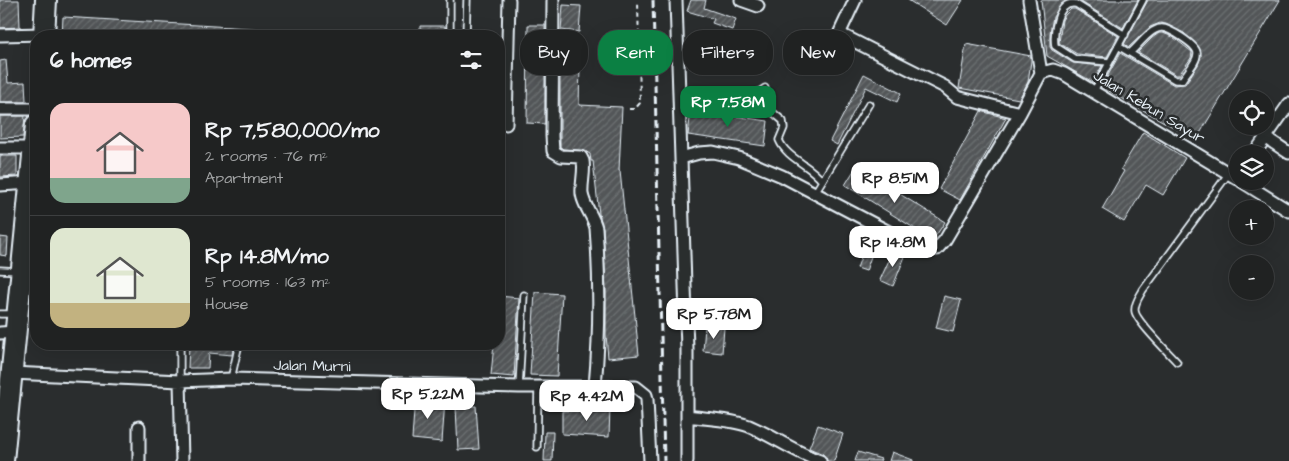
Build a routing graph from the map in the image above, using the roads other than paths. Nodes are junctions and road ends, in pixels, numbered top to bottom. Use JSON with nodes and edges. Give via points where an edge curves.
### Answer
{"nodes":[{"id":1,"x":46,"y":0,"type":"edge"},
{"id":2,"x":450,"y":0,"type":"edge"},
{"id":3,"x":467,"y":0,"type":"edge"},
{"id":4,"x":509,"y":0,"type":"edge"},
{"id":5,"x":553,"y":0,"type":"edge"},
{"id":6,"x":676,"y":0,"type":"edge"},
{"id":7,"x":741,"y":0,"type":"edge"},
{"id":8,"x":855,"y":0,"type":"edge"},
{"id":9,"x":1029,"y":0,"type":"edge"},
{"id":10,"x":1143,"y":0,"type":"edge"},
{"id":11,"x":1071,"y":1,"type":"edge"},
{"id":12,"x":758,"y":6,"type":"dead end"},
{"id":13,"x":44,"y":30,"type":"edge"},
{"id":14,"x":450,"y":30,"type":"edge"},
{"id":15,"x":466,"y":30,"type":"edge"},
{"id":16,"x":1125,"y":34,"type":"junction"},
{"id":17,"x":30,"y":35,"type":"edge"},
{"id":18,"x":0,"y":36,"type":"edge"},
{"id":19,"x":1118,"y":46,"type":"junction"},
{"id":20,"x":1131,"y":52,"type":"junction"},
{"id":21,"x":1109,"y":62,"type":"junction"},
{"id":22,"x":1041,"y":73,"type":"junction"},
{"id":23,"x":765,"y":88,"type":"dead end"},
{"id":24,"x":1094,"y":91,"type":"junction"},
{"id":25,"x":869,"y":104,"type":"dead end"},
{"id":26,"x":1289,"y":104,"type":"edge"},
{"id":27,"x":0,"y":109,"type":"edge"},
{"id":28,"x":30,"y":109,"type":"edge"},
{"id":29,"x":1020,"y":113,"type":"junction"},
{"id":30,"x":506,"y":124,"type":"dead end"},
{"id":31,"x":30,"y":137,"type":"edge"},
{"id":32,"x":1265,"y":137,"type":"junction"},
{"id":33,"x":1260,"y":145,"type":"edge"},
{"id":34,"x":0,"y":148,"type":"edge"},
{"id":35,"x":1289,"y":153,"type":"edge"},
{"id":36,"x":681,"y":158,"type":"junction"},
{"id":37,"x":1229,"y":173,"type":"edge"},
{"id":38,"x":822,"y":181,"type":"junction"},
{"id":39,"x":30,"y":183,"type":"edge"},
{"id":40,"x":0,"y":185,"type":"edge"},
{"id":41,"x":1229,"y":186,"type":"edge"},
{"id":42,"x":1256,"y":190,"type":"edge"},
{"id":43,"x":814,"y":194,"type":"junction"},
{"id":44,"x":1289,"y":211,"type":"edge"},
{"id":45,"x":30,"y":231,"type":"edge"},
{"id":46,"x":0,"y":270,"type":"edge"},
{"id":47,"x":21,"y":271,"type":"junction"},
{"id":48,"x":524,"y":295,"type":"dead end"},
{"id":49,"x":8,"y":323,"type":"edge"},
{"id":50,"x":180,"y":350,"type":"edge"},
{"id":51,"x":238,"y":350,"type":"edge"},
{"id":52,"x":1178,"y":362,"type":"dead end"},
{"id":53,"x":12,"y":373,"type":"junction"},
{"id":54,"x":231,"y":379,"type":"junction"},
{"id":55,"x":180,"y":381,"type":"junction"},
{"id":56,"x":595,"y":386,"type":"junction"},
{"id":57,"x":519,"y":387,"type":"junction"},
{"id":58,"x":538,"y":387,"type":"junction"},
{"id":59,"x":687,"y":416,"type":"junction"},
{"id":60,"x":139,"y":427,"type":"dead end"},
{"id":61,"x":537,"y":447,"type":"dead end"},
{"id":62,"x":2,"y":456,"type":"edge"},
{"id":63,"x":139,"y":461,"type":"edge"},
{"id":64,"x":182,"y":461,"type":"edge"},
{"id":65,"x":650,"y":461,"type":"edge"},
{"id":66,"x":687,"y":461,"type":"edge"},
{"id":67,"x":820,"y":461,"type":"edge"}],
"edges":[{"from":1,"to":13,"type":"highway"},
{"from":2,"to":14,"type":"lane"},
{"from":3,"to":15,"type":"lane"},
{"from":4,"to":30,"type":"street"},
{"from":5,"to":56,"type":"street","via":[[552,146],[557,154],[581,157],[582,194],[596,228],[600,296]]},
{"from":6,"to":36,"type":"street"},
{"from":7,"to":12,"type":"street"},
{"from":8,"to":29,"type":"street","via":[[840,32],[844,36],[945,87],[957,97]]},
{"from":9,"to":22,"type":"street"},
{"from":10,"to":16,"type":"lane"},
{"from":11,"to":16,"type":"lane"},
{"from":11,"to":21,"type":"lane","via":[[1059,14],[1055,46],[1075,59]]},
{"from":16,"to":19,"type":"lane"},
{"from":17,"to":18,"type":"street"},
{"from":19,"to":20,"type":"lane"},
{"from":19,"to":21,"type":"lane"},
{"from":20,"to":20,"type":"lane","via":[[1179,81],[1197,53],[1195,46],[1167,28],[1154,30]]},
{"from":21,"to":24,"type":"lane"},
{"from":22,"to":24,"type":"street","name":"Jalan Kebun Sayur","via":[[1053,70]]},
{"from":22,"to":29,"type":"street"},
{"from":23,"to":38,"type":"lane","via":[[757,99],[783,121],[781,144]]},
{"from":24,"to":37,"type":"street","name":"Jalan Kebun Sayur"},
{"from":25,"to":38,"type":"lane"},
{"from":26,"to":32,"type":"street"},
{"from":27,"to":28,"type":"street"},
{"from":29,"to":43,"type":"street","via":[[937,249],[910,243]]},
{"from":31,"to":34,"type":"street"},
{"from":32,"to":33,"type":"street"},
{"from":32,"to":35,"type":"street"},
{"from":36,"to":43,"type":"street","via":[[713,152],[739,158]]},
{"from":36,"to":59,"type":"street","via":[[688,349]]},
{"from":38,"to":43,"type":"lane"},
{"from":39,"to":40,"type":"street"},
{"from":41,"to":52,"type":"lane","via":[[1135,304],[1135,313],[1143,324]]},
{"from":42,"to":44,"type":"street","name":"Jalan Kebun Sayur"},
{"from":45,"to":47,"type":"highway"},
{"from":46,"to":47,"type":"lane"},
{"from":47,"to":49,"type":"highway"},
{"from":48,"to":57,"type":"lane"},
{"from":49,"to":53,"type":"highway"},
{"from":50,"to":55,"type":"lane"},
{"from":51,"to":54,"type":"lane"},
{"from":53,"to":55,"type":"street","name":"Jalan Murni"},
{"from":53,"to":62,"type":"highway"},
{"from":54,"to":55,"type":"street","name":"Jalan Murni"},
{"from":54,"to":57,"type":"street","name":"Jalan Murni"},
{"from":55,"to":64,"type":"street"},
{"from":56,"to":58,"type":"street","name":"Jalan Murni"},
{"from":56,"to":65,"type":"street","name":"Jalan Murni","via":[[636,388],[648,399]]},
{"from":57,"to":58,"type":"street","name":"Jalan Murni"},
{"from":58,"to":61,"type":"lane"},
{"from":59,"to":66,"type":"street"},
{"from":59,"to":67,"type":"street","via":[[749,426]]},
{"from":60,"to":63,"type":"street"}]}
